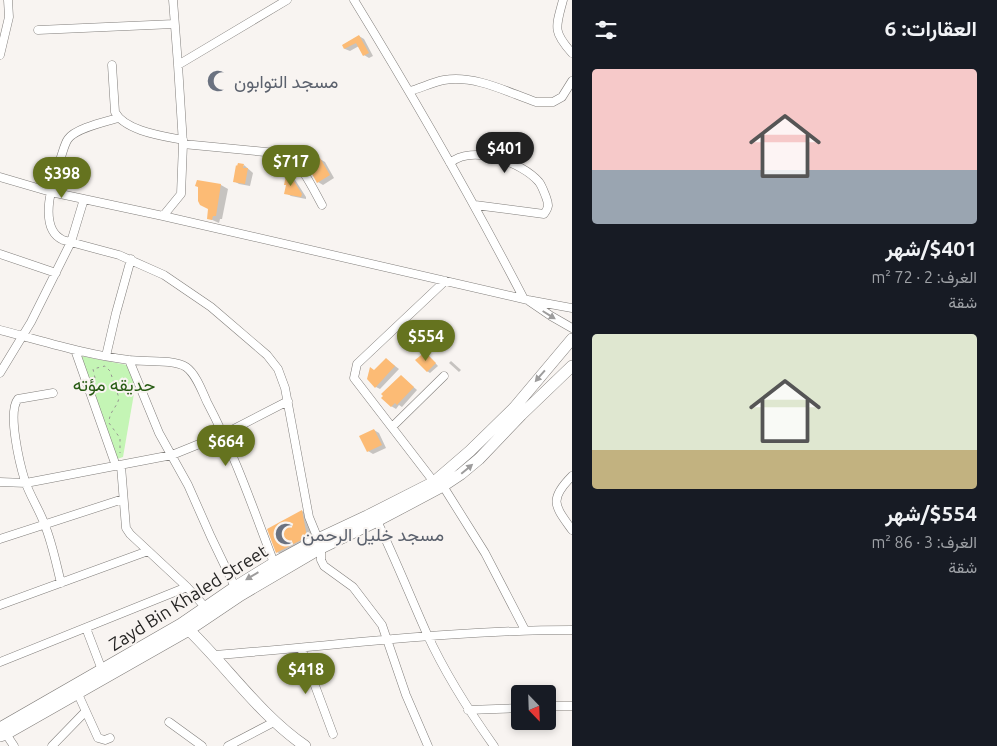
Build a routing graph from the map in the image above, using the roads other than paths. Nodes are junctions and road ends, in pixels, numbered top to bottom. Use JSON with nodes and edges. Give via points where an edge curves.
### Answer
{"nodes":[{"id":1,"x":173,"y":0,"type":"edge"},
{"id":2,"x":287,"y":0,"type":"edge"},
{"id":3,"x":354,"y":0,"type":"edge"},
{"id":4,"x":563,"y":0,"type":"edge"},
{"id":5,"x":0,"y":2,"type":"edge"},
{"id":6,"x":8,"y":2,"type":"edge"},
{"id":7,"x":174,"y":24,"type":"junction"},
{"id":8,"x":38,"y":30,"type":"dead end"},
{"id":9,"x":572,"y":53,"type":"edge"},
{"id":10,"x":0,"y":55,"type":"edge"},
{"id":11,"x":112,"y":65,"type":"dead end"},
{"id":12,"x":178,"y":65,"type":"junction"},
{"id":13,"x":572,"y":81,"type":"edge"},
{"id":14,"x":410,"y":92,"type":"junction"},
{"id":15,"x":118,"y":118,"type":"junction"},
{"id":16,"x":183,"y":142,"type":"junction"},
{"id":17,"x":450,"y":163,"type":"junction"},
{"id":18,"x":0,"y":177,"type":"edge"},
{"id":19,"x":51,"y":192,"type":"junction"},
{"id":20,"x":84,"y":200,"type":"junction"},
{"id":21,"x":322,"y":205,"type":"dead end"},
{"id":22,"x":475,"y":205,"type":"junction"},
{"id":23,"x":163,"y":216,"type":"junction"},
{"id":24,"x":71,"y":242,"type":"junction"},
{"id":25,"x":0,"y":254,"type":"edge"},
{"id":26,"x":131,"y":259,"type":"junction"},
{"id":27,"x":56,"y":273,"type":"junction"},
{"id":28,"x":445,"y":281,"type":"junction"},
{"id":29,"x":526,"y":299,"type":"junction"},
{"id":30,"x":572,"y":308,"type":"edge"},
{"id":31,"x":572,"y":328,"type":"edge"},
{"id":32,"x":0,"y":330,"type":"edge"},
{"id":33,"x":22,"y":336,"type":"junction"},
{"id":34,"x":572,"y":339,"type":"edge"},
{"id":35,"x":75,"y":350,"type":"junction"},
{"id":36,"x":106,"y":356,"type":"junction"},
{"id":37,"x":129,"y":360,"type":"junction"},
{"id":38,"x":572,"y":366,"type":"edge"},
{"id":39,"x":0,"y":373,"type":"edge"},
{"id":40,"x":444,"y":376,"type":"dead end"},
{"id":41,"x":52,"y":393,"type":"dead end"},
{"id":42,"x":288,"y":401,"type":"junction"},
{"id":43,"x":392,"y":427,"type":"junction"},
{"id":44,"x":224,"y":434,"type":"junction"},
{"id":45,"x":172,"y":455,"type":"junction"},
{"id":46,"x":119,"y":464,"type":"junction"},
{"id":47,"x":572,"y":476,"type":"edge"},
{"id":48,"x":0,"y":482,"type":"edge"},
{"id":49,"x":26,"y":483,"type":"junction"},
{"id":50,"x":438,"y":484,"type":"junction"},
{"id":51,"x":123,"y":499,"type":"junction"},
{"id":52,"x":377,"y":521,"type":"junction"},
{"id":53,"x":45,"y":524,"type":"junction"},
{"id":54,"x":572,"y":530,"type":"edge"},
{"id":55,"x":0,"y":539,"type":"edge"},
{"id":56,"x":320,"y":544,"type":"junction"},
{"id":57,"x":148,"y":551,"type":"junction"},
{"id":58,"x":274,"y":563,"type":"junction"},
{"id":59,"x":61,"y":583,"type":"junction"},
{"id":60,"x":187,"y":587,"type":"junction"},
{"id":61,"x":235,"y":587,"type":"junction"},
{"id":62,"x":0,"y":605,"type":"edge"},
{"id":63,"x":206,"y":608,"type":"junction"},
{"id":64,"x":86,"y":628,"type":"junction"},
{"id":65,"x":189,"y":630,"type":"junction"},
{"id":66,"x":525,"y":630,"type":"junction"},
{"id":67,"x":572,"y":630,"type":"edge"},
{"id":68,"x":428,"y":635,"type":"junction"},
{"id":69,"x":387,"y":639,"type":"junction"},
{"id":70,"x":301,"y":648,"type":"junction"},
{"id":71,"x":214,"y":656,"type":"junction"},
{"id":72,"x":0,"y":662,"type":"edge"},
{"id":73,"x":102,"y":670,"type":"junction"},
{"id":74,"x":78,"y":694,"type":"junction"},
{"id":75,"x":556,"y":706,"type":"edge"},
{"id":76,"x":572,"y":706,"type":"edge"},
{"id":77,"x":511,"y":708,"type":"edge"},
{"id":78,"x":468,"y":710,"type":"junction"},
{"id":79,"x":86,"y":712,"type":"junction"},
{"id":80,"x":169,"y":722,"type":"dead end"},
{"id":81,"x":274,"y":722,"type":"junction"},
{"id":82,"x":2,"y":731,"type":"edge"},
{"id":83,"x":333,"y":734,"type":"dead end"},
{"id":84,"x":110,"y":738,"type":"dead end"},
{"id":85,"x":14,"y":746,"type":"edge"},
{"id":86,"x":52,"y":746,"type":"edge"},
{"id":87,"x":202,"y":746,"type":"edge"},
{"id":88,"x":228,"y":746,"type":"edge"},
{"id":89,"x":305,"y":746,"type":"edge"},
{"id":90,"x":428,"y":746,"type":"edge"},
{"id":91,"x":494,"y":746,"type":"edge"}],
"edges":[{"from":1,"to":7,"type":"street"},
{"from":2,"to":12,"type":"street"},
{"from":3,"to":14,"type":"street"},
{"from":4,"to":9,"type":"street","via":[[556,26],[560,40]]},
{"from":5,"to":6,"type":"street"},
{"from":6,"to":10,"type":"street","via":[[9,16]]},
{"from":7,"to":8,"type":"street"},
{"from":7,"to":12,"type":"street"},
{"from":11,"to":15,"type":"street"},
{"from":12,"to":16,"type":"street"},
{"from":13,"to":14,"type":"street","via":[[562,97],[545,103],[482,82],[461,80],[444,80]]},
{"from":14,"to":17,"type":"street"},
{"from":15,"to":16,"type":"street","via":[[140,130]]},
{"from":15,"to":19,"type":"street","via":[[75,132],[68,139]]},
{"from":16,"to":21,"type":"street","via":[[286,154],[295,160]]},
{"from":16,"to":23,"type":"street","via":[[181,194]]},
{"from":17,"to":22,"type":"street"},
{"from":17,"to":22,"type":"street","via":[[456,158],[475,154],[520,168],[540,183],[548,208],[544,214]]},
{"from":18,"to":19,"type":"street"},
{"from":19,"to":20,"type":"street"},
{"from":19,"to":24,"type":"street","via":[[49,216],[52,230],[59,238]]},
{"from":20,"to":23,"type":"street"},
{"from":20,"to":24,"type":"street"},
{"from":22,"to":29,"type":"street"},
{"from":23,"to":28,"type":"street"},
{"from":24,"to":26,"type":"street"},
{"from":24,"to":27,"type":"street"},
{"from":25,"to":27,"type":"street"},
{"from":26,"to":36,"type":"street"},
{"from":26,"to":42,"type":"street","via":[[164,275],[211,307],[267,355],[282,378]]},
{"from":27,"to":33,"type":"street"},
{"from":28,"to":29,"type":"street"},
{"from":28,"to":43,"type":"street","via":[[354,370],[354,378]]},
{"from":29,"to":30,"type":"street"},
{"from":29,"to":31,"type":"street","one_way":true},
{"from":32,"to":33,"type":"street"},
{"from":33,"to":35,"type":"street"},
{"from":33,"to":39,"type":"street"},
{"from":34,"to":50,"type":"main road","name":"Zayd Bin Khaled Street","one_way":true,"via":[[514,408]]},
{"from":35,"to":36,"type":"street"},
{"from":35,"to":46,"type":"street"},
{"from":36,"to":37,"type":"street"},
{"from":37,"to":44,"type":"street","via":[[177,364],[187,368]]},
{"from":37,"to":45,"type":"street","via":[[156,426]]},
{"from":50,"to":38,"type":"main road","name":"Zayd Bin Khaled Street","one_way":true,"via":[[461,474]]},
{"from":40,"to":43,"type":"street"},
{"from":41,"to":49,"type":"street","via":[[18,399],[14,404],[14,424]]},
{"from":42,"to":44,"type":"street"},
{"from":42,"to":56,"type":"street","via":[[310,517]]},
{"from":43,"to":50,"type":"street"},
{"from":44,"to":45,"type":"street"},
{"from":44,"to":58,"type":"street"},
{"from":45,"to":46,"type":"street"},
{"from":45,"to":61,"type":"street"},
{"from":46,"to":49,"type":"street"},
{"from":46,"to":51,"type":"street"},
{"from":47,"to":54,"type":"street","via":[[561,488],[556,502]]},
{"from":48,"to":49,"type":"street"},
{"from":49,"to":53,"type":"street"},
{"from":50,"to":52,"type":"main road","name":"Zayd Bin Khaled Street"},
{"from":50,"to":56,"type":"main road","name":"Zayd Bin Khaled Street","via":[[368,516]]},
{"from":50,"to":66,"type":"street","via":[[485,553]]},
{"from":51,"to":53,"type":"street"},
{"from":51,"to":57,"type":"street","via":[[126,528]]},
{"from":52,"to":56,"type":"main road","name":"Zayd Bin Khaled Street"},
{"from":52,"to":68,"type":"street"},
{"from":53,"to":55,"type":"street"},
{"from":53,"to":59,"type":"street"},
{"from":56,"to":58,"type":"main road","name":"Zayd Bin Khaled Street"},
{"from":56,"to":65,"type":"main road","name":"Zayd Bin Khaled Street"},
{"from":56,"to":69,"type":"street","via":[[324,566],[347,582],[362,598],[379,620]]},
{"from":57,"to":59,"type":"street"},
{"from":57,"to":60,"type":"street"},
{"from":58,"to":61,"type":"main road","name":"Zayd Bin Khaled Street","one_way":true},
{"from":59,"to":62,"type":"street"},
{"from":60,"to":63,"type":"street"},
{"from":60,"to":64,"type":"street"},
{"from":61,"to":63,"type":"main road","name":"Zayd Bin Khaled Street"},
{"from":63,"to":73,"type":"main road","name":"Zayd Bin Khaled Street"},
{"from":64,"to":72,"type":"street"},
{"from":64,"to":73,"type":"street"},
{"from":65,"to":71,"type":"main road"},
{"from":65,"to":74,"type":"main road","name":"Zayd Bin Khaled Street"},
{"from":66,"to":67,"type":"street"},
{"from":66,"to":68,"type":"street"},
{"from":68,"to":69,"type":"street"},
{"from":68,"to":78,"type":"street"},
{"from":69,"to":70,"type":"street"},
{"from":69,"to":90,"type":"street"},
{"from":70,"to":71,"type":"street"},
{"from":70,"to":83,"type":"street"},
{"from":71,"to":81,"type":"main road"},
{"from":73,"to":82,"type":"main road","name":"Zayd Bin Khaled Street"},
{"from":74,"to":79,"type":"street"},
{"from":74,"to":82,"type":"main road","name":"Zayd Bin Khaled Street"},
{"from":75,"to":76,"type":"street"},
{"from":77,"to":78,"type":"street"},
{"from":78,"to":91,"type":"street"},
{"from":79,"to":84,"type":"street","via":[[98,738]]},
{"from":79,"to":86,"type":"street"},
{"from":80,"to":87,"type":"street"},
{"from":81,"to":88,"type":"street"},
{"from":81,"to":89,"type":"main road"},
{"from":82,"to":85,"type":"street"}]}
